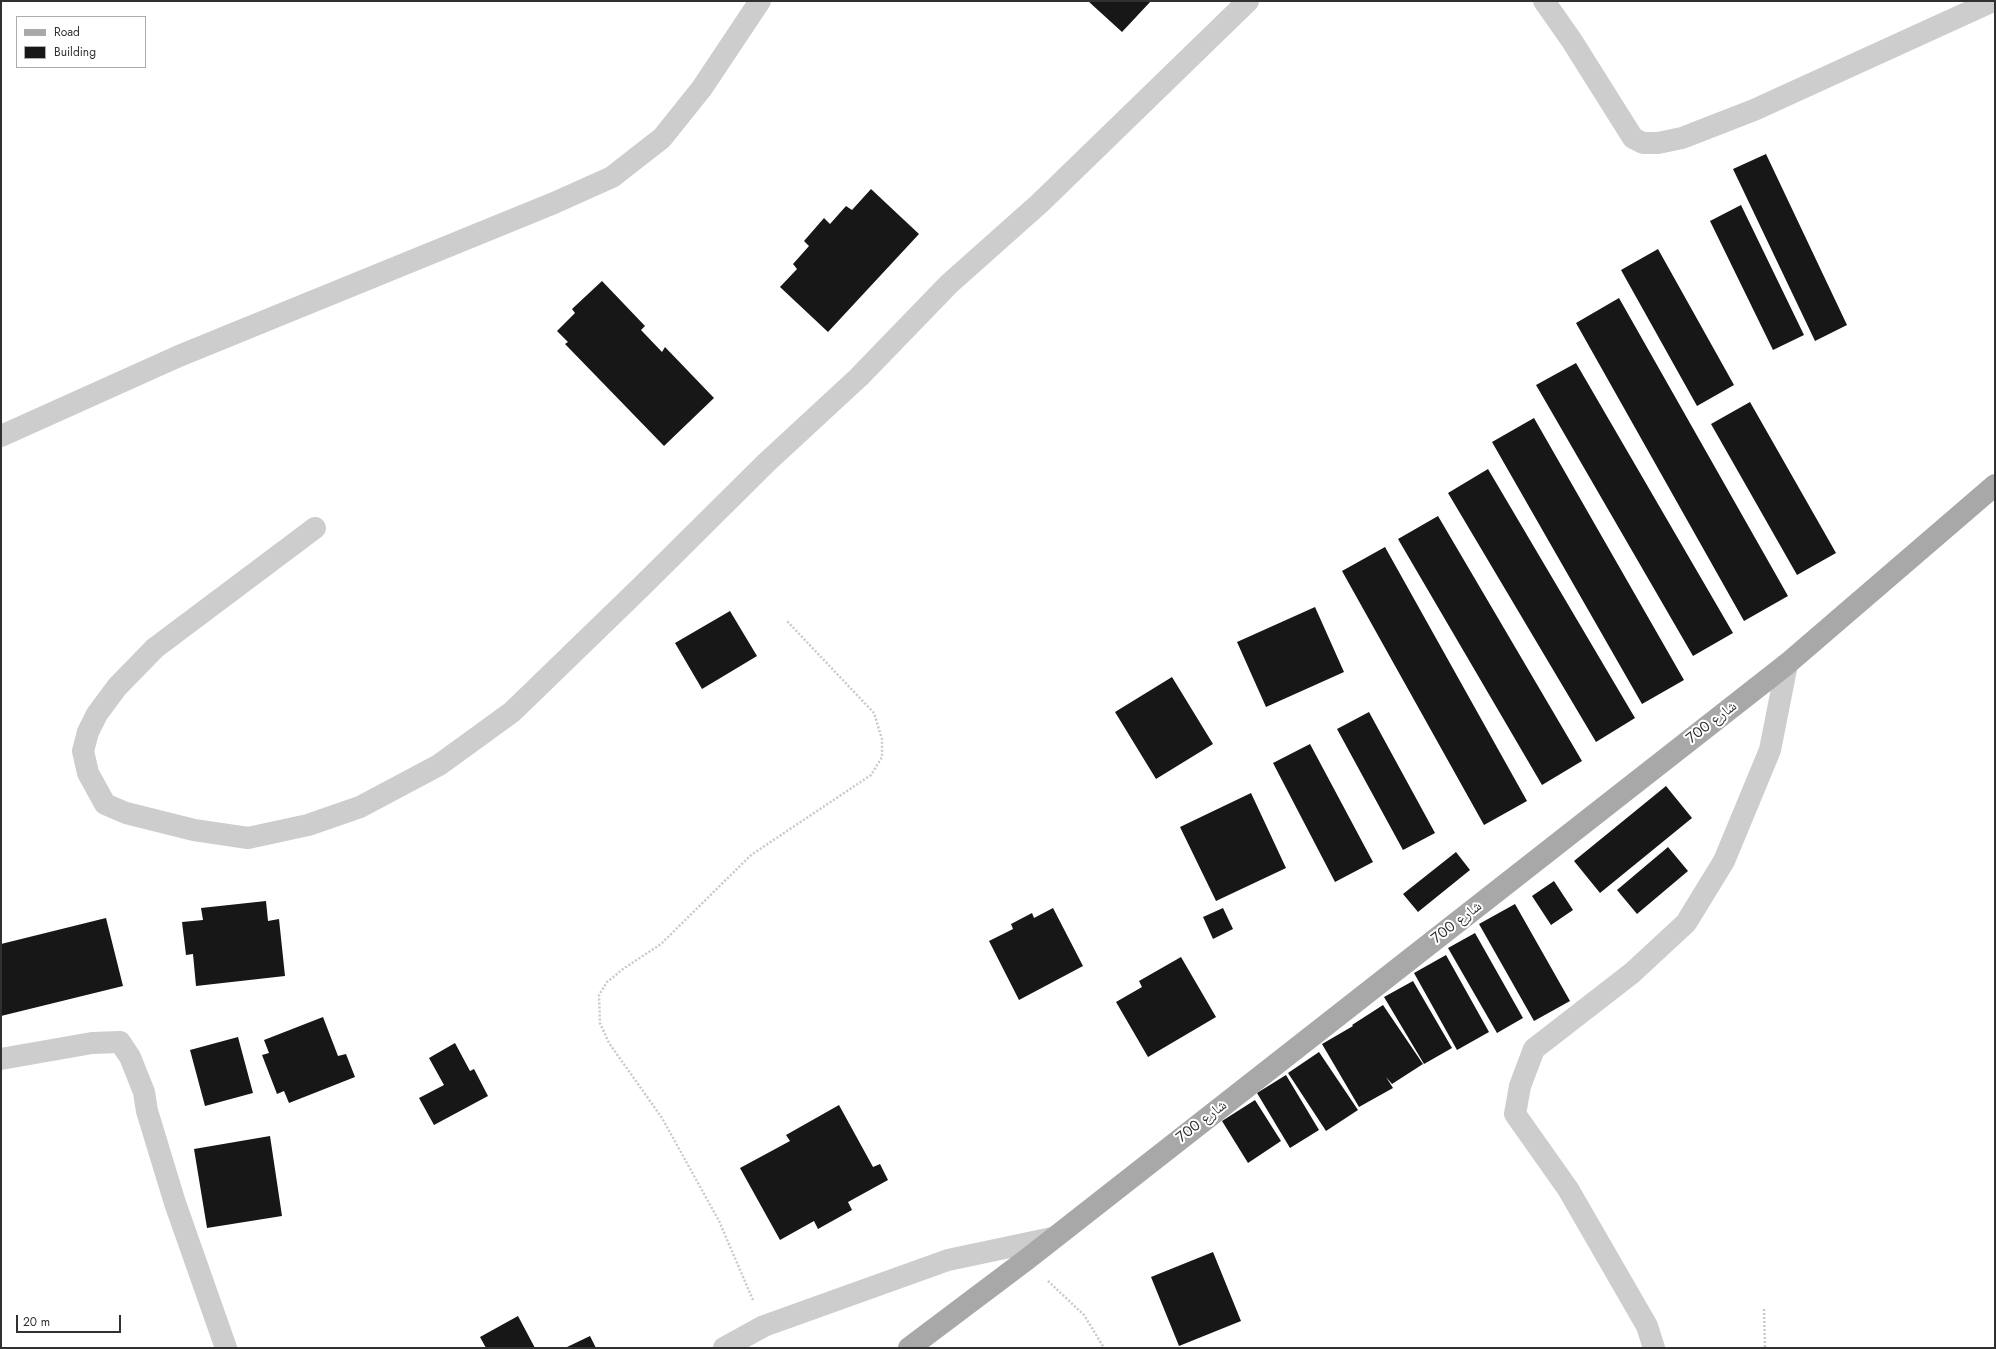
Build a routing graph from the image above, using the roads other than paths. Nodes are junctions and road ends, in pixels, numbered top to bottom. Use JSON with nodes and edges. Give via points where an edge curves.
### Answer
{"nodes":[{"id":1,"x":760,"y":1,"type":"edge"},
{"id":2,"x":1248,"y":1,"type":"edge"},
{"id":3,"x":1544,"y":1,"type":"edge"},
{"id":4,"x":1993,"y":1,"type":"edge"},
{"id":5,"x":1,"y":436,"type":"edge"},
{"id":6,"x":1995,"y":485,"type":"edge"},
{"id":7,"x":315,"y":528,"type":"dead end"},
{"id":8,"x":1787,"y":664,"type":"junction"},
{"id":9,"x":1,"y":1059,"type":"edge"},
{"id":10,"x":1052,"y":1238,"type":"junction"},
{"id":11,"x":226,"y":1348,"type":"edge"},
{"id":12,"x":724,"y":1348,"type":"edge"},
{"id":13,"x":909,"y":1348,"type":"edge"},
{"id":14,"x":1654,"y":1348,"type":"edge"}],
"edges":[{"from":1,"to":5,"type":"street","via":[[702,88],[662,138],[612,177],[179,356]]},
{"from":2,"to":7,"type":"street","via":[[1040,203],[949,284],[859,378],[766,463],[512,712],[439,765],[360,807],[308,825],[248,838],[126,814],[105,804],[88,773],[83,751],[88,732],[97,714],[117,687],[155,648]]},
{"from":3,"to":4,"type":"street","via":[[1633,138],[1643,143],[1658,143],[1682,138],[1754,110]]},
{"from":6,"to":8,"type":"main road","name":"شارع 700"},
{"from":8,"to":10,"type":"main road","name":"شارع 700"},
{"from":8,"to":14,"type":"street","via":[[1770,750],[1724,861],[1686,923],[1632,973],[1534,1049],[1520,1086],[1515,1114],[1568,1189],[1647,1326]]},
{"from":9,"to":11,"type":"street","via":[[92,1043],[120,1042],[130,1057],[144,1092],[147,1111],[175,1203]]},
{"from":10,"to":12,"type":"street","via":[[948,1260],[764,1326]]},
{"from":10,"to":13,"type":"main road","name":"شارع 700"}]}
